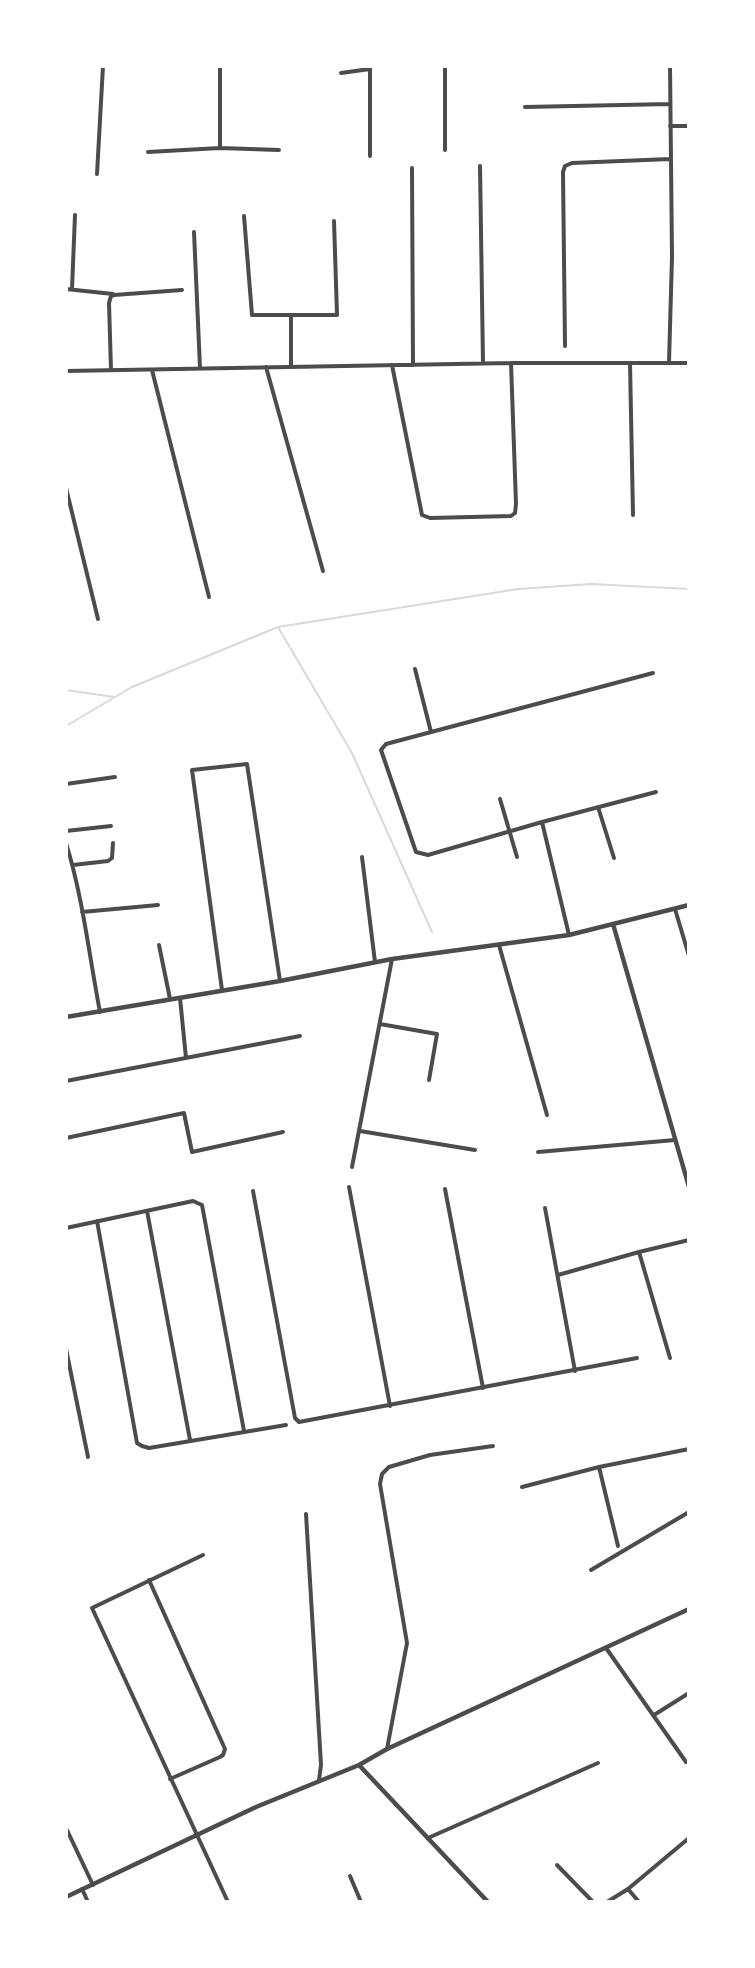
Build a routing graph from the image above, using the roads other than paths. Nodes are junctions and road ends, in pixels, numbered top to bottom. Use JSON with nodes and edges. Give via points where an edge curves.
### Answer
{"nodes":[{"id":1,"x":103,"y":66,"type":"edge"},
{"id":2,"x":220,"y":66,"type":"edge"},
{"id":3,"x":445,"y":66,"type":"edge"},
{"id":4,"x":670,"y":66,"type":"edge"},
{"id":5,"x":370,"y":67,"type":"edge"},
{"id":6,"x":342,"y":73,"type":"dead end"},
{"id":7,"x":670,"y":104,"type":"junction"},
{"id":8,"x":525,"y":107,"type":"dead end"},
{"id":9,"x":670,"y":126,"type":"junction"},
{"id":10,"x":689,"y":126,"type":"edge"},
{"id":11,"x":220,"y":148,"type":"junction"},
{"id":12,"x":279,"y":150,"type":"dead end"},
{"id":13,"x":445,"y":150,"type":"dead end"},
{"id":14,"x":147,"y":152,"type":"dead end"},
{"id":15,"x":370,"y":156,"type":"dead end"},
{"id":16,"x":670,"y":159,"type":"junction"},
{"id":17,"x":480,"y":166,"type":"dead end"},
{"id":18,"x":412,"y":168,"type":"dead end"},
{"id":19,"x":97,"y":174,"type":"dead end"},
{"id":20,"x":75,"y":215,"type":"dead end"},
{"id":21,"x":244,"y":216,"type":"dead end"},
{"id":22,"x":334,"y":221,"type":"dead end"},
{"id":23,"x":194,"y":232,"type":"dead end"},
{"id":24,"x":66,"y":289,"type":"edge"},
{"id":25,"x":72,"y":289,"type":"junction"},
{"id":26,"x":182,"y":290,"type":"dead end"},
{"id":27,"x":114,"y":295,"type":"junction"},
{"id":28,"x":291,"y":316,"type":"junction"},
{"id":29,"x":565,"y":346,"type":"dead end"},
{"id":30,"x":669,"y":362,"type":"junction"},
{"id":31,"x":483,"y":363,"type":"junction"},
{"id":32,"x":511,"y":363,"type":"junction"},
{"id":33,"x":630,"y":363,"type":"junction"},
{"id":34,"x":689,"y":363,"type":"edge"},
{"id":35,"x":392,"y":365,"type":"junction"},
{"id":36,"x":413,"y":365,"type":"junction"},
{"id":37,"x":266,"y":367,"type":"junction"},
{"id":38,"x":291,"y":367,"type":"junction"},
{"id":39,"x":200,"y":368,"type":"junction"},
{"id":40,"x":111,"y":370,"type":"junction"},
{"id":41,"x":153,"y":370,"type":"junction"},
{"id":42,"x":66,"y":371,"type":"edge"},
{"id":43,"x":66,"y":488,"type":"edge"},
{"id":44,"x":633,"y":515,"type":"dead end"},
{"id":45,"x":323,"y":571,"type":"dead end"},
{"id":46,"x":209,"y":597,"type":"dead end"},
{"id":47,"x":98,"y":619,"type":"dead end"},
{"id":48,"x":414,"y":669,"type":"dead end"},
{"id":49,"x":653,"y":673,"type":"dead end"},
{"id":50,"x":431,"y":732,"type":"junction"},
{"id":51,"x":115,"y":777,"type":"dead end"},
{"id":52,"x":66,"y":784,"type":"edge"},
{"id":53,"x":656,"y":792,"type":"dead end"},
{"id":54,"x":500,"y":799,"type":"dead end"},
{"id":55,"x":598,"y":807,"type":"junction"},
{"id":56,"x":542,"y":822,"type":"junction"},
{"id":57,"x":111,"y":826,"type":"dead end"},
{"id":58,"x":66,"y":831,"type":"edge"},
{"id":59,"x":509,"y":831,"type":"junction"},
{"id":60,"x":66,"y":843,"type":"edge"},
{"id":61,"x":113,"y":843,"type":"dead end"},
{"id":62,"x":362,"y":857,"type":"dead end"},
{"id":63,"x":518,"y":857,"type":"dead end"},
{"id":64,"x":614,"y":858,"type":"dead end"},
{"id":65,"x":73,"y":865,"type":"junction"},
{"id":66,"x":159,"y":905,"type":"dead end"},
{"id":67,"x":689,"y":905,"type":"edge"},
{"id":68,"x":675,"y":909,"type":"junction"},
{"id":69,"x":82,"y":912,"type":"junction"},
{"id":70,"x":613,"y":924,"type":"junction"},
{"id":71,"x":569,"y":935,"type":"junction"},
{"id":72,"x":159,"y":945,"type":"dead end"},
{"id":73,"x":499,"y":945,"type":"junction"},
{"id":74,"x":689,"y":956,"type":"edge"},
{"id":75,"x":392,"y":959,"type":"junction"},
{"id":76,"x":375,"y":962,"type":"junction"},
{"id":77,"x":280,"y":981,"type":"junction"},
{"id":78,"x":222,"y":990,"type":"junction"},
{"id":79,"x":180,"y":998,"type":"junction"},
{"id":80,"x":170,"y":999,"type":"junction"},
{"id":81,"x":100,"y":1012,"type":"junction"},
{"id":82,"x":66,"y":1017,"type":"edge"},
{"id":83,"x":380,"y":1024,"type":"junction"},
{"id":84,"x":300,"y":1035,"type":"dead end"},
{"id":85,"x":186,"y":1058,"type":"junction"},
{"id":86,"x":429,"y":1080,"type":"dead end"},
{"id":87,"x":66,"y":1082,"type":"edge"},
{"id":88,"x":547,"y":1115,"type":"dead end"},
{"id":89,"x":360,"y":1131,"type":"junction"},
{"id":90,"x":284,"y":1132,"type":"dead end"},
{"id":91,"x":66,"y":1138,"type":"edge"},
{"id":92,"x":675,"y":1140,"type":"junction"},
{"id":93,"x":475,"y":1150,"type":"dead end"},
{"id":94,"x":538,"y":1152,"type":"dead end"},
{"id":95,"x":352,"y":1167,"type":"dead end"},
{"id":96,"x":349,"y":1187,"type":"dead end"},
{"id":97,"x":689,"y":1187,"type":"edge"},
{"id":98,"x":445,"y":1189,"type":"dead end"},
{"id":99,"x":254,"y":1191,"type":"dead end"},
{"id":100,"x":545,"y":1208,"type":"dead end"},
{"id":101,"x":147,"y":1211,"type":"junction"},
{"id":102,"x":97,"y":1221,"type":"junction"},
{"id":103,"x":66,"y":1228,"type":"edge"},
{"id":104,"x":689,"y":1240,"type":"edge"},
{"id":105,"x":639,"y":1252,"type":"junction"},
{"id":106,"x":558,"y":1275,"type":"junction"},
{"id":107,"x":66,"y":1349,"type":"edge"},
{"id":108,"x":637,"y":1358,"type":"dead end"},
{"id":109,"x":670,"y":1358,"type":"dead end"},
{"id":110,"x":575,"y":1371,"type":"junction"},
{"id":111,"x":483,"y":1388,"type":"junction"},
{"id":112,"x":390,"y":1406,"type":"junction"},
{"id":113,"x":286,"y":1425,"type":"dead end"},
{"id":114,"x":244,"y":1431,"type":"junction"},
{"id":115,"x":190,"y":1440,"type":"junction"},
{"id":116,"x":493,"y":1446,"type":"dead end"},
{"id":117,"x":689,"y":1449,"type":"edge"},
{"id":118,"x":88,"y":1457,"type":"dead end"},
{"id":119,"x":599,"y":1467,"type":"junction"},
{"id":120,"x":522,"y":1486,"type":"dead end"},
{"id":121,"x":689,"y":1512,"type":"edge"},
{"id":122,"x":306,"y":1514,"type":"dead end"},
{"id":123,"x":618,"y":1546,"type":"dead end"},
{"id":124,"x":203,"y":1555,"type":"dead end"},
{"id":125,"x":591,"y":1570,"type":"dead end"},
{"id":126,"x":149,"y":1580,"type":"junction"},
{"id":127,"x":689,"y":1609,"type":"edge"},
{"id":128,"x":606,"y":1648,"type":"junction"},
{"id":129,"x":689,"y":1694,"type":"edge"},
{"id":130,"x":654,"y":1715,"type":"junction"},
{"id":131,"x":387,"y":1749,"type":"junction"},
{"id":132,"x":686,"y":1762,"type":"dead end"},
{"id":133,"x":598,"y":1763,"type":"dead end"},
{"id":134,"x":359,"y":1765,"type":"junction"},
{"id":135,"x":170,"y":1779,"type":"junction"},
{"id":136,"x":319,"y":1780,"type":"junction"},
{"id":137,"x":66,"y":1828,"type":"edge"},
{"id":138,"x":198,"y":1835,"type":"junction"},
{"id":139,"x":428,"y":1838,"type":"junction"},
{"id":140,"x":689,"y":1838,"type":"edge"},
{"id":141,"x":557,"y":1865,"type":"dead end"},
{"id":142,"x":350,"y":1876,"type":"dead end"},
{"id":143,"x":93,"y":1885,"type":"junction"},
{"id":144,"x":82,"y":1889,"type":"junction"},
{"id":145,"x":628,"y":1889,"type":"junction"},
{"id":146,"x":66,"y":1897,"type":"edge"},
{"id":147,"x":88,"y":1902,"type":"edge"},
{"id":148,"x":228,"y":1902,"type":"edge"},
{"id":149,"x":361,"y":1902,"type":"edge"},
{"id":150,"x":488,"y":1902,"type":"edge"},
{"id":151,"x":593,"y":1902,"type":"edge"},
{"id":152,"x":607,"y":1902,"type":"edge"},
{"id":153,"x":639,"y":1902,"type":"edge"}],
"edges":[{"from":1,"to":19,"type":"street"},
{"from":2,"to":11,"type":"street"},
{"from":3,"to":13,"type":"street"},
{"from":4,"to":7,"type":"street"},
{"from":5,"to":6,"type":"street"},
{"from":5,"to":15,"type":"street"},
{"from":7,"to":8,"type":"street"},
{"from":7,"to":9,"type":"street"},
{"from":9,"to":10,"type":"street"},
{"from":9,"to":16,"type":"street"},
{"from":11,"to":12,"type":"street"},
{"from":11,"to":14,"type":"street"},
{"from":16,"to":29,"type":"street","via":[[565,166]]},
{"from":16,"to":30,"type":"street"},
{"from":17,"to":31,"type":"street"},
{"from":18,"to":36,"type":"street"},
{"from":20,"to":25,"type":"street"},
{"from":21,"to":28,"type":"street","via":[[252,315]]},
{"from":22,"to":28,"type":"street","via":[[337,315]]},
{"from":23,"to":39,"type":"street"},
{"from":24,"to":25,"type":"street"},
{"from":25,"to":27,"type":"street"},
{"from":26,"to":27,"type":"street"},
{"from":27,"to":40,"type":"street","via":[[109,303]]},
{"from":28,"to":38,"type":"street"},
{"from":30,"to":33,"type":"street"},
{"from":30,"to":34,"type":"street"},
{"from":31,"to":32,"type":"street"},
{"from":31,"to":36,"type":"street"},
{"from":32,"to":33,"type":"street"},
{"from":32,"to":35,"type":"street","via":[[516,509],[513,516],[430,518],[423,515]]},
{"from":33,"to":44,"type":"street"},
{"from":35,"to":36,"type":"street"},
{"from":35,"to":38,"type":"street"},
{"from":37,"to":38,"type":"street"},
{"from":37,"to":39,"type":"street"},
{"from":37,"to":45,"type":"street"},
{"from":39,"to":41,"type":"street"},
{"from":40,"to":41,"type":"street"},
{"from":40,"to":42,"type":"street"},
{"from":41,"to":46,"type":"street"},
{"from":43,"to":47,"type":"street"},
{"from":48,"to":50,"type":"street"},
{"from":49,"to":50,"type":"street"},
{"from":50,"to":59,"type":"street","via":[[386,744],[381,750],[416,852],[428,855]]},
{"from":51,"to":52,"type":"street"},
{"from":53,"to":55,"type":"street"},
{"from":54,"to":59,"type":"street"},
{"from":55,"to":56,"type":"street"},
{"from":55,"to":64,"type":"street"},
{"from":56,"to":59,"type":"street"},
{"from":56,"to":71,"type":"street"},
{"from":57,"to":58,"type":"street"},
{"from":59,"to":63,"type":"street"},
{"from":60,"to":65,"type":"street"},
{"from":61,"to":65,"type":"street","via":[[112,858],[108,861]]},
{"from":62,"to":76,"type":"street"},
{"from":65,"to":69,"type":"street"},
{"from":66,"to":69,"type":"street"},
{"from":67,"to":68,"type":"street"},
{"from":68,"to":70,"type":"street"},
{"from":68,"to":74,"type":"street"},
{"from":69,"to":81,"type":"street"},
{"from":70,"to":71,"type":"street"},
{"from":70,"to":92,"type":"street"},
{"from":71,"to":73,"type":"street"},
{"from":72,"to":80,"type":"street"},
{"from":73,"to":75,"type":"street"},
{"from":73,"to":88,"type":"street"},
{"from":75,"to":76,"type":"street"},
{"from":75,"to":83,"type":"street"},
{"from":76,"to":77,"type":"street"},
{"from":77,"to":78,"type":"street"},
{"from":77,"to":78,"type":"street","via":[[247,764],[192,770]]},
{"from":78,"to":79,"type":"street"},
{"from":79,"to":80,"type":"street"},
{"from":79,"to":85,"type":"street"},
{"from":80,"to":81,"type":"street"},
{"from":81,"to":82,"type":"street"},
{"from":83,"to":86,"type":"street","via":[[437,1035]]},
{"from":83,"to":89,"type":"street"},
{"from":84,"to":85,"type":"street"},
{"from":85,"to":87,"type":"street"},
{"from":89,"to":93,"type":"street"},
{"from":89,"to":95,"type":"street"},
{"from":90,"to":91,"type":"street","via":[[192,1152],[184,1113]]},
{"from":92,"to":94,"type":"street"},
{"from":92,"to":97,"type":"street"},
{"from":96,"to":112,"type":"street"},
{"from":98,"to":111,"type":"street"},
{"from":99,"to":112,"type":"street","via":[[295,1418],[302,1423]]},
{"from":100,"to":106,"type":"street"},
{"from":101,"to":102,"type":"street"},
{"from":101,"to":114,"type":"street","via":[[193,1201],[202,1205]]},
{"from":101,"to":115,"type":"street"},
{"from":102,"to":103,"type":"street"},
{"from":102,"to":115,"type":"street","via":[[137,1443],[149,1448]]},
{"from":104,"to":105,"type":"street"},
{"from":105,"to":106,"type":"street"},
{"from":105,"to":109,"type":"street"},
{"from":106,"to":110,"type":"street"},
{"from":107,"to":118,"type":"street"},
{"from":108,"to":110,"type":"street"},
{"from":110,"to":111,"type":"street"},
{"from":111,"to":112,"type":"street"},
{"from":113,"to":114,"type":"street"},
{"from":114,"to":115,"type":"street"},
{"from":116,"to":131,"type":"street","via":[[430,1455],[388,1467],[382,1474],[380,1484],[407,1643]]},
{"from":117,"to":119,"type":"street"},
{"from":119,"to":120,"type":"street"},
{"from":119,"to":123,"type":"street"},
{"from":121,"to":125,"type":"street"},
{"from":122,"to":136,"type":"street"},
{"from":124,"to":126,"type":"street"},
{"from":126,"to":135,"type":"street","via":[[225,1749],[223,1755]]},
{"from":126,"to":135,"type":"street","via":[[92,1608]]},
{"from":127,"to":128,"type":"street"},
{"from":128,"to":130,"type":"street"},
{"from":128,"to":131,"type":"street"},
{"from":129,"to":130,"type":"street"},
{"from":130,"to":132,"type":"street"},
{"from":131,"to":134,"type":"street"},
{"from":133,"to":139,"type":"street"},
{"from":134,"to":136,"type":"street"},
{"from":134,"to":139,"type":"street"},
{"from":135,"to":138,"type":"street"},
{"from":136,"to":138,"type":"street"},
{"from":137,"to":143,"type":"street"},
{"from":138,"to":143,"type":"street"},
{"from":138,"to":148,"type":"street"},
{"from":139,"to":150,"type":"street"},
{"from":140,"to":145,"type":"street"},
{"from":141,"to":151,"type":"street"},
{"from":142,"to":149,"type":"street"},
{"from":143,"to":144,"type":"street"},
{"from":144,"to":146,"type":"street"},
{"from":144,"to":147,"type":"street"},
{"from":145,"to":152,"type":"street"},
{"from":145,"to":153,"type":"street"}]}
